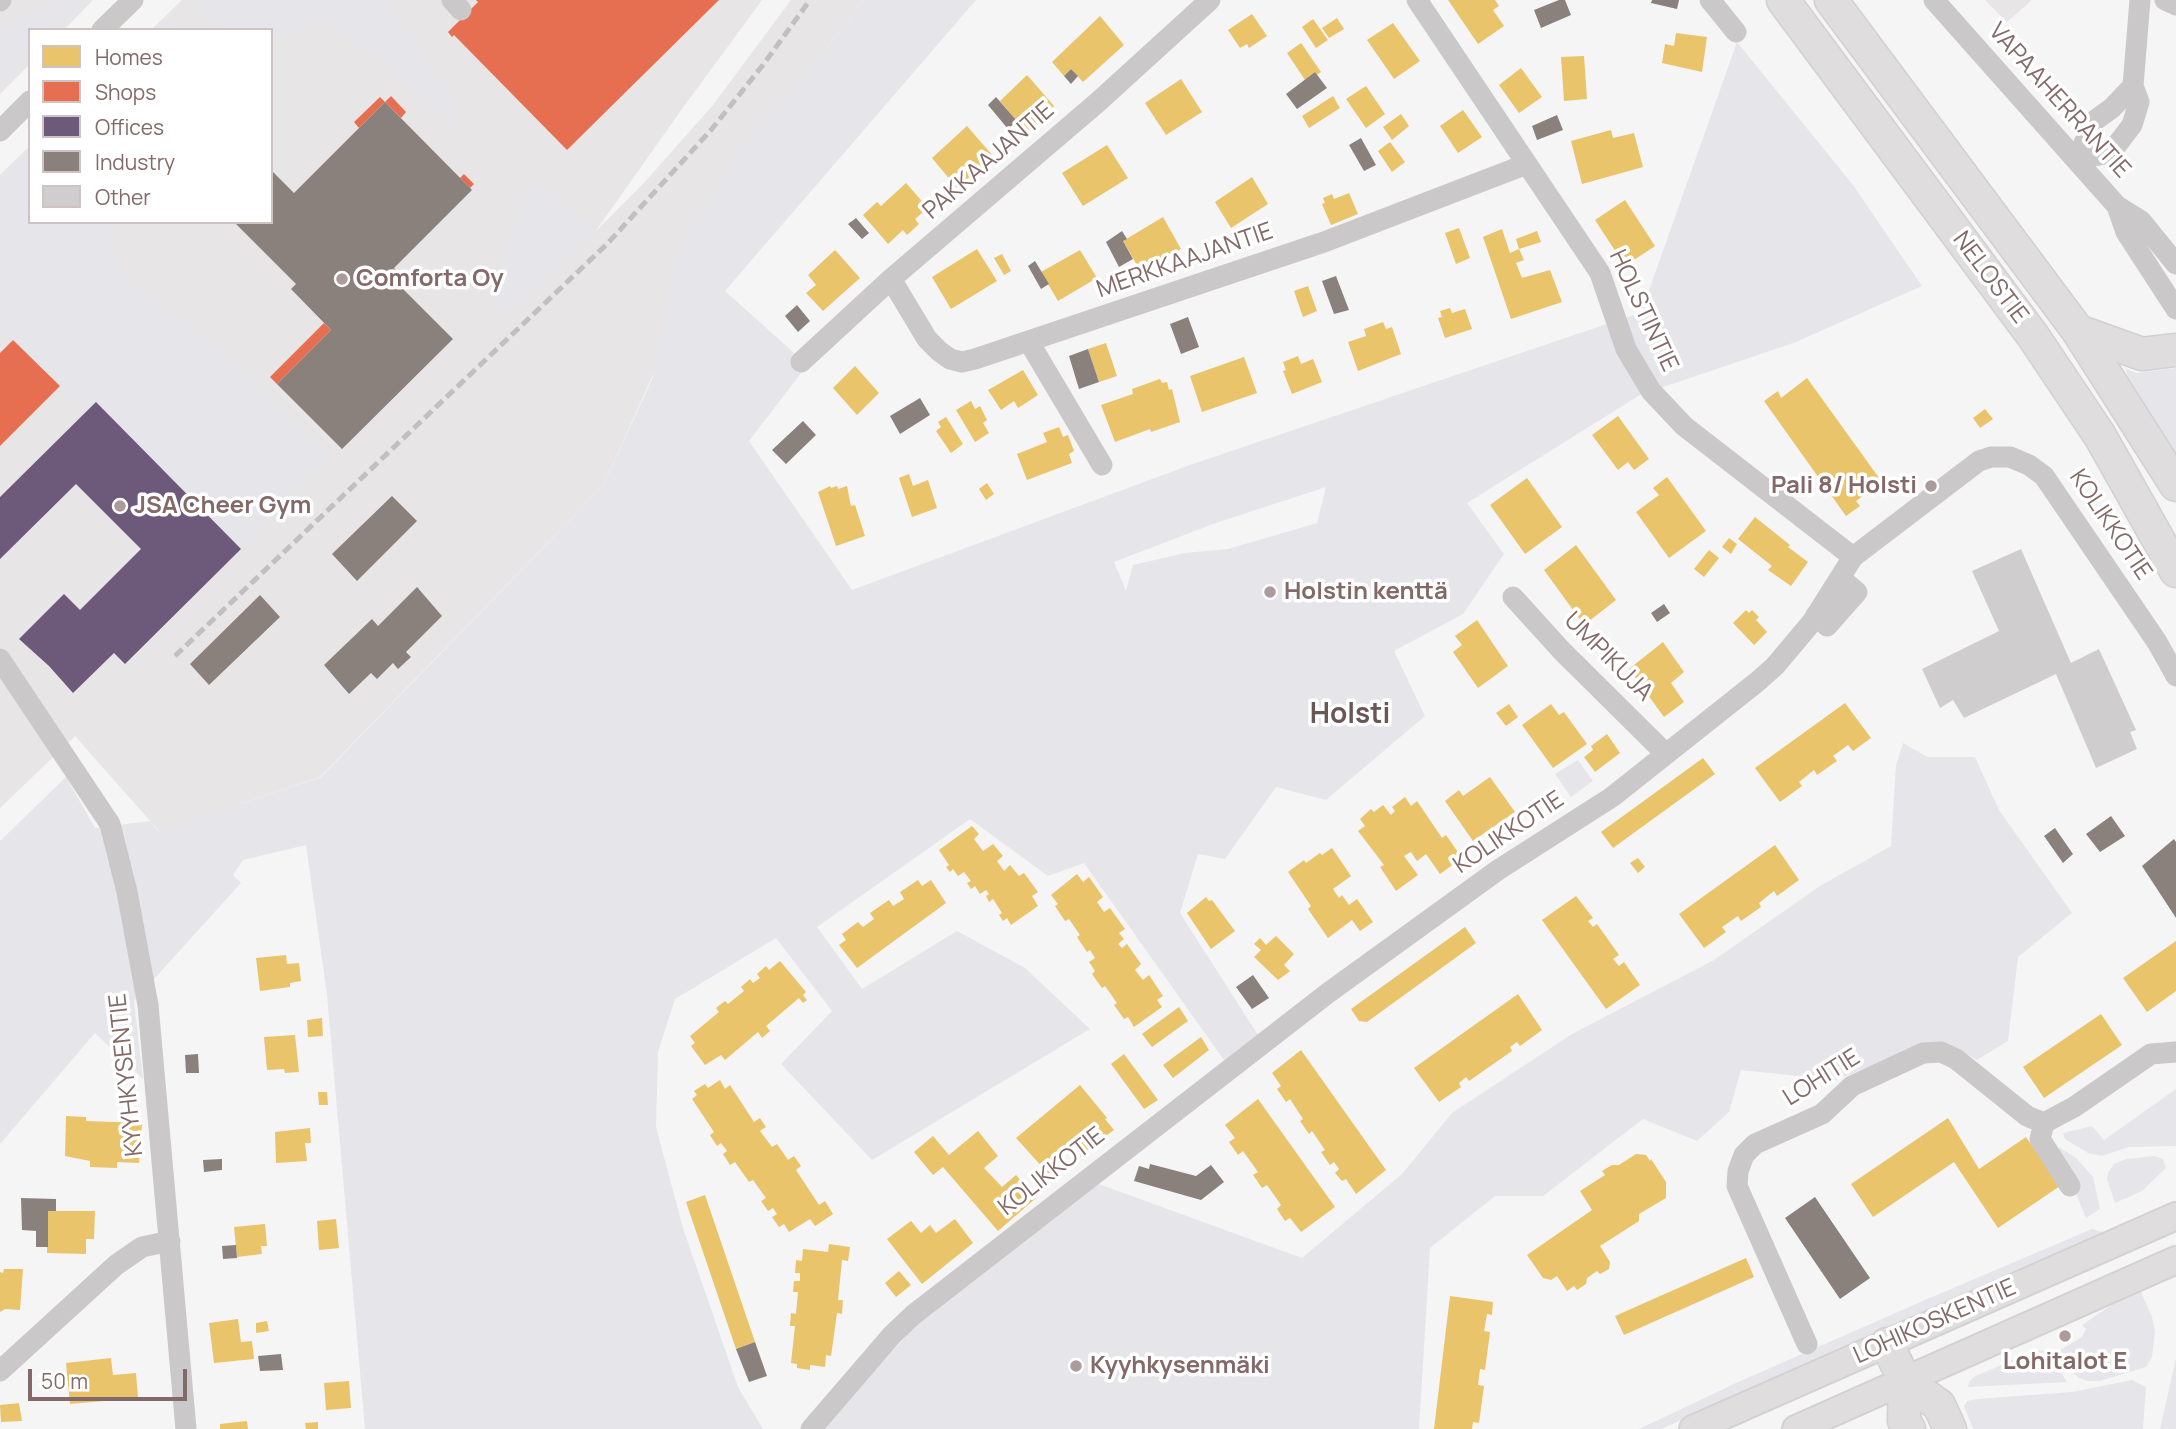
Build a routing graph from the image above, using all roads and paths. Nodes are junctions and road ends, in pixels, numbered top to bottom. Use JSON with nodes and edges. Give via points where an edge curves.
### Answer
{"nodes":[{"id":1,"x":133,"y":0,"type":"edge"},
{"id":2,"x":1210,"y":0,"type":"edge"},
{"id":3,"x":1417,"y":0,"type":"edge"},
{"id":4,"x":1710,"y":0,"type":"edge"},
{"id":5,"x":1783,"y":0,"type":"edge"},
{"id":6,"x":1831,"y":0,"type":"edge"},
{"id":7,"x":1934,"y":0,"type":"edge"},
{"id":8,"x":2140,"y":0,"type":"edge"},
{"id":9,"x":2165,"y":0,"type":"edge"},
{"id":10,"x":2176,"y":5,"type":"edge"},
{"id":11,"x":104,"y":28,"type":"edge"},
{"id":12,"x":1735,"y":32,"type":"dead end"},
{"id":13,"x":2133,"y":86,"type":"junction"},
{"id":14,"x":28,"y":102,"type":"edge"},
{"id":15,"x":5,"y":116,"type":"edge"},
{"id":16,"x":2077,"y":159,"type":"junction"},
{"id":17,"x":1527,"y":164,"type":"junction"},
{"id":18,"x":2117,"y":206,"type":"junction"},
{"id":19,"x":2176,"y":264,"type":"edge"},
{"id":20,"x":891,"y":279,"type":"junction"},
{"id":21,"x":2176,"y":309,"type":"edge"},
{"id":22,"x":2078,"y":331,"type":"junction"},
{"id":23,"x":1029,"y":342,"type":"junction"},
{"id":24,"x":2176,"y":350,"type":"edge"},
{"id":25,"x":801,"y":362,"type":"dead end"},
{"id":26,"x":1102,"y":465,"type":"dead end"},
{"id":27,"x":2176,"y":485,"type":"edge"},
{"id":28,"x":1853,"y":557,"type":"junction"},
{"id":29,"x":2176,"y":570,"type":"edge"},
{"id":30,"x":1513,"y":597,"type":"dead end"},
{"id":31,"x":0,"y":659,"type":"edge"},
{"id":32,"x":2176,"y":676,"type":"edge"},
{"id":33,"x":1666,"y":754,"type":"junction"},
{"id":34,"x":2176,"y":1052,"type":"edge"},
{"id":35,"x":2044,"y":1123,"type":"junction"},
{"id":36,"x":2070,"y":1186,"type":"dead end"},
{"id":37,"x":2176,"y":1216,"type":"edge"},
{"id":38,"x":170,"y":1241,"type":"junction"},
{"id":39,"x":2176,"y":1260,"type":"edge"},
{"id":40,"x":1807,"y":1343,"type":"dead end"},
{"id":41,"x":1887,"y":1343,"type":"junction"},
{"id":42,"x":0,"y":1371,"type":"edge"},
{"id":43,"x":1905,"y":1381,"type":"junction"},
{"id":44,"x":186,"y":1429,"type":"edge"},
{"id":45,"x":811,"y":1429,"type":"edge"},
{"id":46,"x":1693,"y":1429,"type":"edge"},
{"id":47,"x":1796,"y":1429,"type":"edge"},
{"id":48,"x":1909,"y":1429,"type":"edge"},
{"id":49,"x":1950,"y":1429,"type":"edge"}],
"edges":[{"from":1,"to":11,"type":"street"},
{"from":2,"to":20,"type":"street","name":"PAKKAAJANTIE"},
{"from":3,"to":17,"type":"street","name":"HOLSTINTIE"},
{"from":4,"to":12,"type":"street"},
{"from":5,"to":29,"type":"highway","name":"NELOSTIE","via":[[2033,335],[2100,436]]},
{"from":6,"to":22,"type":"highway","name":"NELOSTIE"},
{"from":7,"to":16,"type":"street","name":"VAPAAHERRANTIE"},
{"from":8,"to":13,"type":"street"},
{"from":9,"to":10,"type":"street"},
{"from":13,"to":16,"type":"street","via":[[2094,121]]},
{"from":13,"to":16,"type":"street","via":[[2138,102],[2132,125],[2116,146],[2105,154]]},
{"from":14,"to":15,"type":"street"},
{"from":16,"to":18,"type":"street","name":"VAPAAHERRANTIE"},
{"from":17,"to":23,"type":"street","name":"MERKKAAJANTIE","via":[[1324,242]]},
{"from":17,"to":28,"type":"street","name":"HOLSTINTIE","via":[[1600,273],[1626,349],[1651,391],[1684,426]]},
{"from":18,"to":19,"type":"street","name":"VAPAAHERRANTIE","via":[[2141,221]]},
{"from":18,"to":21,"type":"street","name":"VAPAAHERRANTIE","via":[[2126,232]]},
{"from":20,"to":23,"type":"street","name":"MERKKAAJANTIE","via":[[927,339],[950,359],[962,362]]},
{"from":20,"to":25,"type":"street","name":"PAKKAAJANTIE"},
{"from":22,"to":24,"type":"highway","via":[[2142,354]]},
{"from":22,"to":27,"type":"highway","name":"NELOSTIE"},
{"from":23,"to":26,"type":"street"},
{"from":28,"to":32,"type":"street","name":"KOLIKKOTIE","via":[[1979,461],[2010,457],[2044,476]]},
{"from":28,"to":33,"type":"street","name":"KOLIKKOTIE","via":[[1816,615],[1775,666]]},
{"from":30,"to":33,"type":"street","name":"UMPIKUJA"},
{"from":31,"to":38,"type":"street","name":"KYYHKYSENTIE","via":[[110,824],[148,1005]]},
{"from":33,"to":45,"type":"street","name":"KOLIKKOTIE","via":[[1612,797],[1498,870],[1328,993],[913,1315]]},
{"from":34,"to":35,"type":"street","via":[[2151,1054]]},
{"from":35,"to":36,"type":"street","via":[[2040,1139]]},
{"from":35,"to":40,"type":"street","name":"LOHITIE","via":[[2027,1116],[1956,1059],[1941,1052],[1923,1053],[1852,1086],[1822,1114],[1755,1144],[1744,1156],[1737,1186]]},
{"from":37,"to":41,"type":"main road","name":"LOHIKOSKENTIE"},
{"from":38,"to":42,"type":"street","via":[[142,1247],[116,1265]]},
{"from":38,"to":44,"type":"street","name":"KYYHKYSENTIE"},
{"from":39,"to":43,"type":"main road","name":"LOHIKOSKENTIE"},
{"from":41,"to":43,"type":"highway"},
{"from":41,"to":46,"type":"main road","name":"LOHIKOSKENTIE"},
{"from":43,"to":47,"type":"main road","name":"LOHIKOSKENTIE"},
{"from":43,"to":48,"type":"highway","via":[[1904,1421]]},
{"from":43,"to":49,"type":"highway","via":[[1940,1405]]}]}
